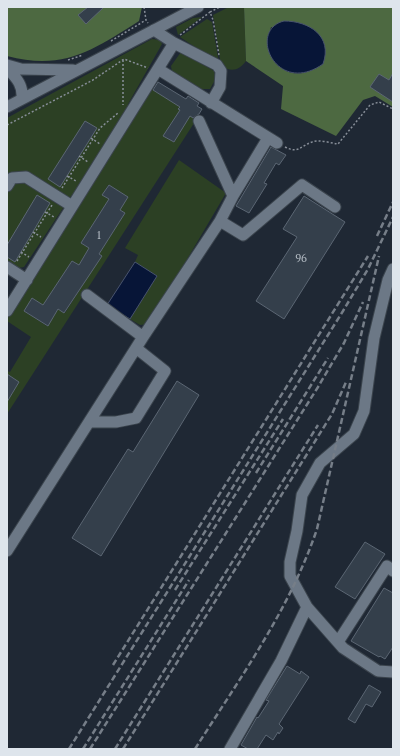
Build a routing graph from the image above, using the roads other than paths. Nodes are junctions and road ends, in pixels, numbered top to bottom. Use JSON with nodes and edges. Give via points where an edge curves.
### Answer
{"nodes":[{"id":1,"x":198,"y":7,"type":"edge"},
{"id":2,"x":154,"y":30,"type":"junction"},
{"id":3,"x":173,"y":42,"type":"junction"},
{"id":4,"x":7,"y":66,"type":"edge"},
{"id":5,"x":79,"y":69,"type":"junction"},
{"id":6,"x":158,"y":69,"type":"junction"},
{"id":7,"x":22,"y":98,"type":"junction"},
{"id":8,"x":211,"y":103,"type":"junction"},
{"id":9,"x":7,"y":107,"type":"edge"},
{"id":10,"x":199,"y":121,"type":"dead end"},
{"id":11,"x":7,"y":186,"type":"edge"},
{"id":12,"x":233,"y":196,"type":"junction"},
{"id":13,"x":72,"y":206,"type":"junction"},
{"id":14,"x":335,"y":206,"type":"dead end"},
{"id":15,"x":220,"y":221,"type":"junction"},
{"id":16,"x":7,"y":267,"type":"edge"},
{"id":17,"x":393,"y":269,"type":"edge"},
{"id":18,"x":27,"y":280,"type":"junction"},
{"id":19,"x":88,"y":295,"type":"dead end"},
{"id":20,"x":7,"y":311,"type":"edge"},
{"id":21,"x":143,"y":337,"type":"junction"},
{"id":22,"x":136,"y":348,"type":"junction"},
{"id":23,"x":90,"y":422,"type":"junction"},
{"id":24,"x":7,"y":551,"type":"edge"},
{"id":25,"x":393,"y":571,"type":"edge"},
{"id":26,"x":307,"y":607,"type":"junction"},
{"id":27,"x":338,"y":642,"type":"junction"},
{"id":28,"x":393,"y":672,"type":"edge"},
{"id":29,"x":230,"y":749,"type":"edge"}],
"edges":[{"from":1,"to":2,"type":"street"},
{"from":2,"to":3,"type":"street"},
{"from":2,"to":5,"type":"street"},
{"from":3,"to":6,"type":"street"},
{"from":3,"to":8,"type":"street","via":[[216,65],[221,71],[220,88]]},
{"from":4,"to":5,"type":"street","via":[[59,71]]},
{"from":4,"to":7,"type":"street","via":[[22,88]]},
{"from":5,"to":7,"type":"street"},
{"from":6,"to":8,"type":"street"},
{"from":6,"to":13,"type":"street"},
{"from":7,"to":9,"type":"street"},
{"from":8,"to":12,"type":"street","via":[[273,140]]},
{"from":10,"to":12,"type":"street"},
{"from":11,"to":13,"type":"street","via":[[12,178],[26,177]]},
{"from":12,"to":15,"type":"street"},
{"from":13,"to":18,"type":"street"},
{"from":14,"to":15,"type":"street","via":[[302,185],[244,235]]},
{"from":15,"to":21,"type":"street"},
{"from":16,"to":18,"type":"street"},
{"from":17,"to":26,"type":"street","via":[[374,338],[364,411],[354,434],[320,463],[302,495],[290,562],[290,576]]},
{"from":18,"to":20,"type":"street"},
{"from":19,"to":21,"type":"street"},
{"from":21,"to":22,"type":"street"},
{"from":22,"to":23,"type":"street"},
{"from":22,"to":23,"type":"street","via":[[165,371],[136,418],[116,422]]},
{"from":23,"to":24,"type":"street"},
{"from":25,"to":27,"type":"street","via":[[387,566]]},
{"from":26,"to":27,"type":"street"},
{"from":26,"to":29,"type":"street","via":[[281,661]]},
{"from":27,"to":28,"type":"street","via":[[378,671]]}]}
